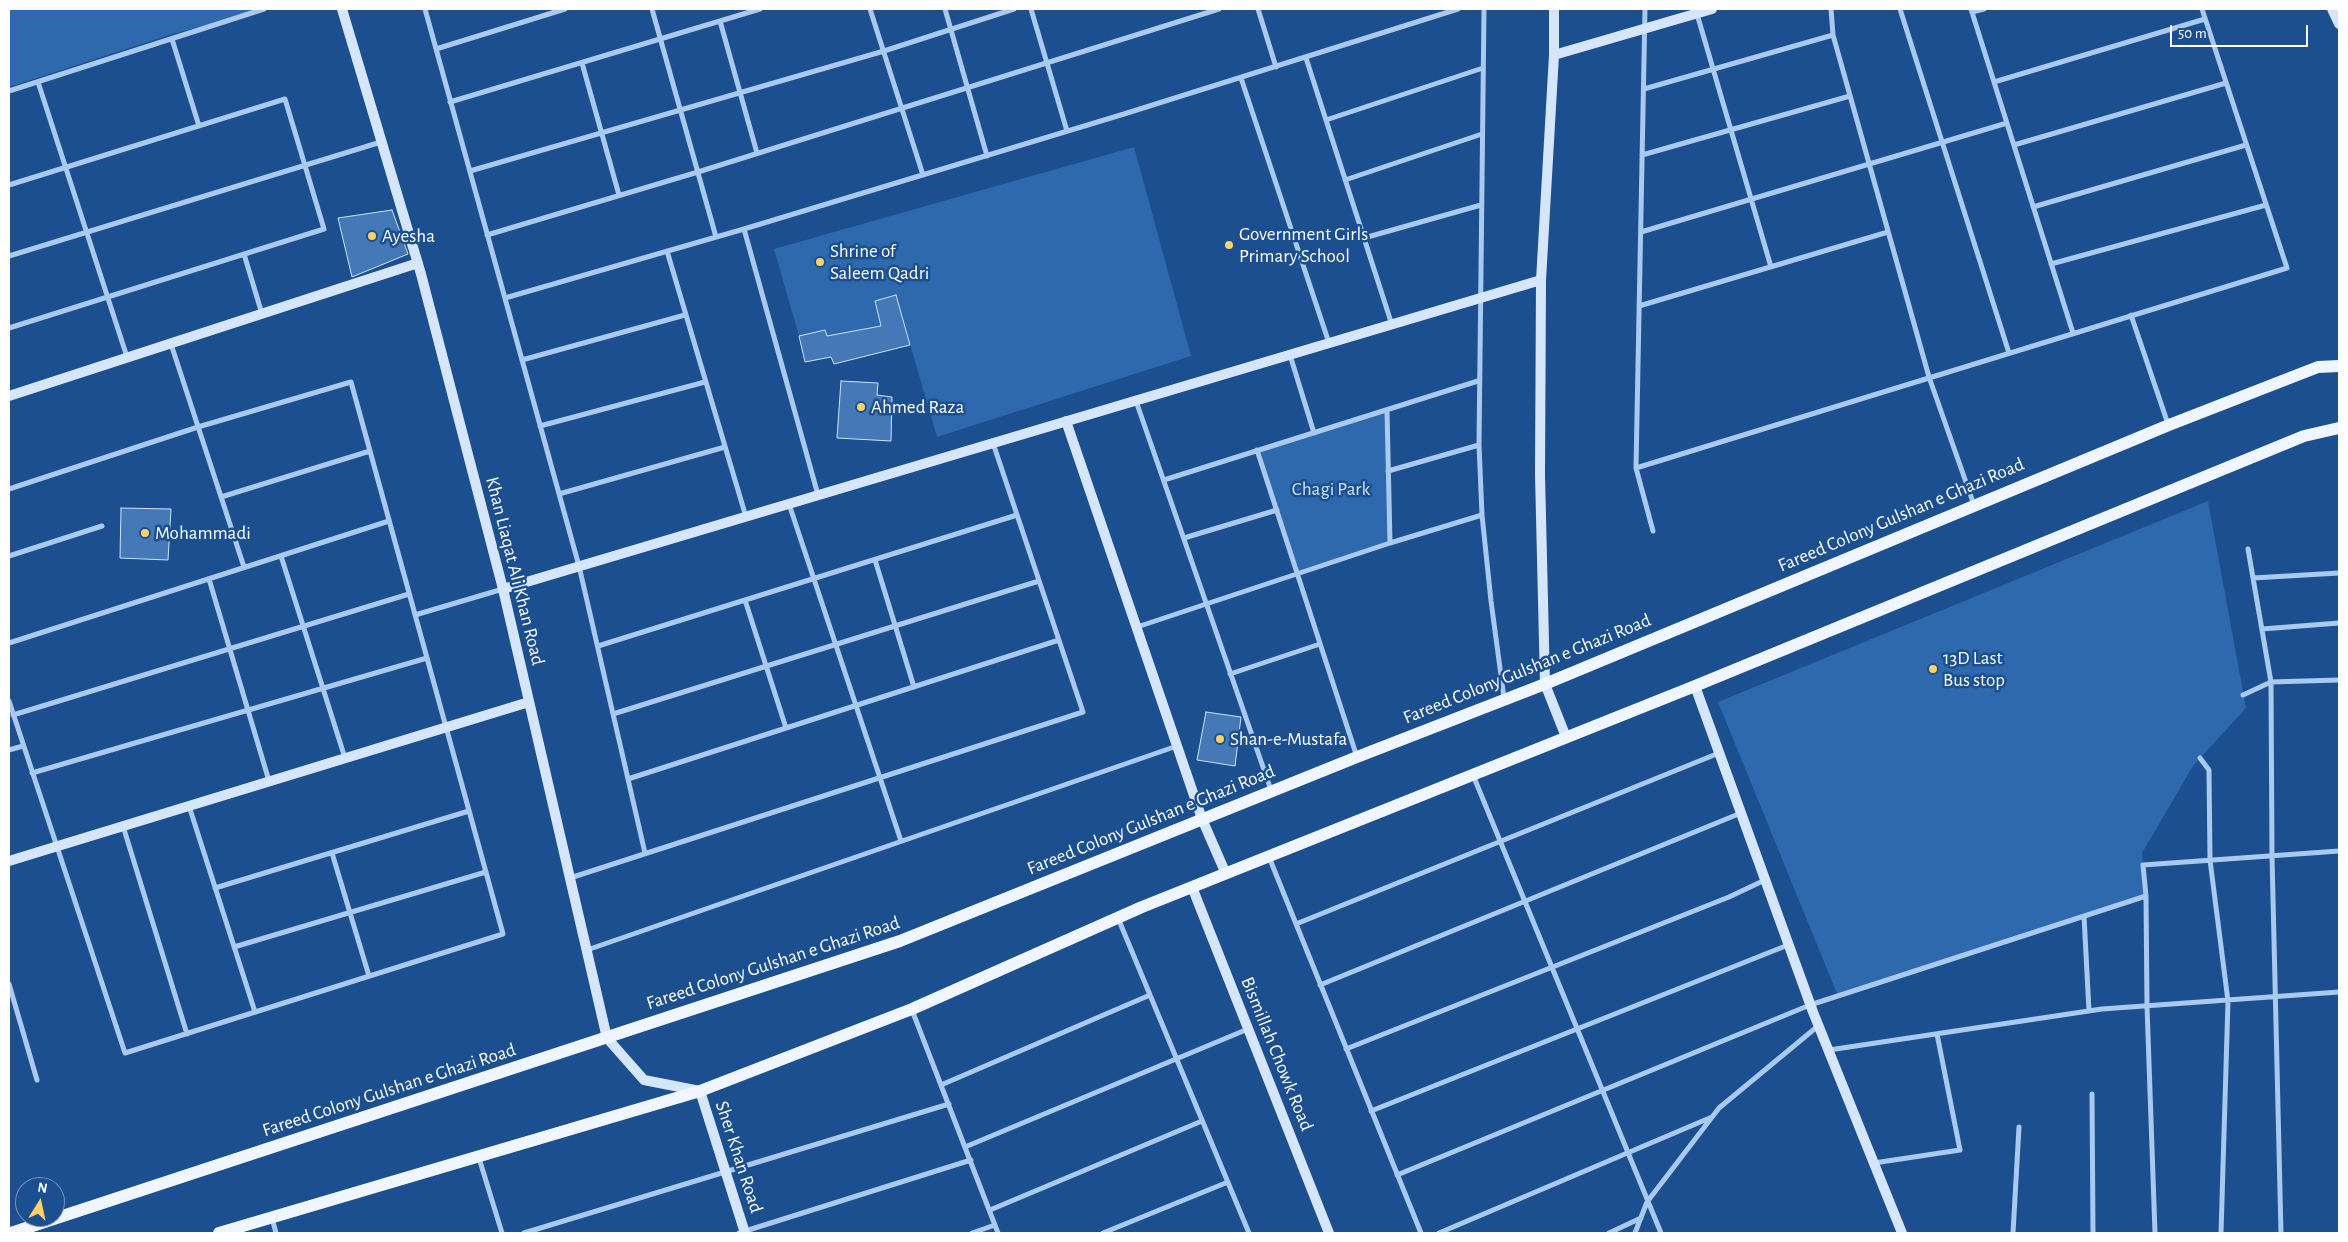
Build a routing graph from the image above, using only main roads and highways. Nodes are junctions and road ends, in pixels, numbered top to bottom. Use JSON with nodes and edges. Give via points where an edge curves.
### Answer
{"nodes":[{"id":1,"x":2339,"y":366,"type":"edge"},
{"id":2,"x":2339,"y":428,"type":"edge"},
{"id":3,"x":11,"y":1233,"type":"edge"},
{"id":4,"x":219,"y":1233,"type":"edge"}],
"edges":[{"from":1,"to":3,"type":"main road","name":"Fareed Colony Gulshan e Ghazi Road","via":[[2318,367],[2169,425],[1545,684],[900,941]]},
{"from":2,"to":4,"type":"main road","via":[[2304,436],[1695,686],[1192,887],[912,1009],[700,1091]]}]}
